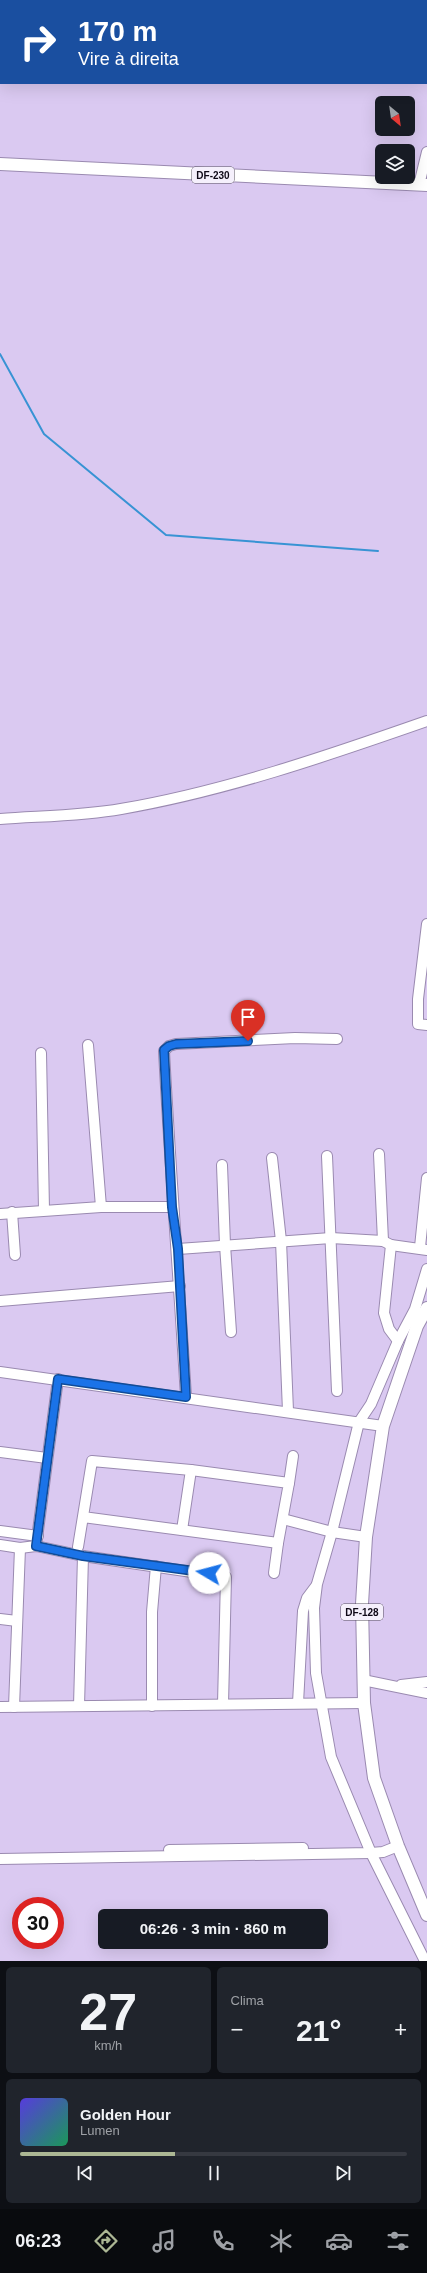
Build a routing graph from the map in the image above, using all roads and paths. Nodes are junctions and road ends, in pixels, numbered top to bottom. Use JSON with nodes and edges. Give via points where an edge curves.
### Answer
{"nodes":[{"id":1,"x":427,"y":152,"type":"edge"},
{"id":2,"x":0,"y":164,"type":"edge"},
{"id":3,"x":423,"y":185,"type":"edge"},
{"id":4,"x":427,"y":721,"type":"edge"},
{"id":5,"x":0,"y":819,"type":"edge"},
{"id":6,"x":427,"y":924,"type":"edge"},
{"id":7,"x":427,"y":1025,"type":"edge"},
{"id":8,"x":337,"y":1039,"type":"dead end"},
{"id":9,"x":88,"y":1045,"type":"dead end"},
{"id":10,"x":41,"y":1052,"type":"dead end"},
{"id":11,"x":379,"y":1154,"type":"dead end"},
{"id":12,"x":327,"y":1156,"type":"dead end"},
{"id":13,"x":272,"y":1158,"type":"dead end"},
{"id":14,"x":222,"y":1165,"type":"dead end"},
{"id":15,"x":427,"y":1178,"type":"edge"},
{"id":16,"x":101,"y":1207,"type":"junction"},
{"id":17,"x":172,"y":1207,"type":"junction"},
{"id":18,"x":44,"y":1210,"type":"junction"},
{"id":19,"x":12,"y":1212,"type":"junction"},
{"id":20,"x":0,"y":1214,"type":"edge"},
{"id":21,"x":331,"y":1238,"type":"junction"},
{"id":22,"x":281,"y":1241,"type":"junction"},
{"id":23,"x":387,"y":1243,"type":"junction"},
{"id":24,"x":225,"y":1246,"type":"junction"},
{"id":25,"x":424,"y":1248,"type":"edge"},
{"id":26,"x":178,"y":1249,"type":"junction"},
{"id":27,"x":15,"y":1255,"type":"dead end"},
{"id":28,"x":427,"y":1269,"type":"edge"},
{"id":29,"x":180,"y":1286,"type":"junction"},
{"id":30,"x":0,"y":1301,"type":"edge"},
{"id":31,"x":427,"y":1308,"type":"edge"},
{"id":32,"x":231,"y":1332,"type":"dead end"},
{"id":33,"x":398,"y":1341,"type":"junction"},
{"id":34,"x":0,"y":1372,"type":"edge"},
{"id":35,"x":58,"y":1379,"type":"junction"},
{"id":36,"x":337,"y":1391,"type":"dead end"},
{"id":37,"x":186,"y":1397,"type":"junction"},
{"id":38,"x":288,"y":1412,"type":"junction"},
{"id":39,"x":360,"y":1422,"type":"junction"},
{"id":40,"x":383,"y":1426,"type":"junction"},
{"id":41,"x":0,"y":1452,"type":"edge"},
{"id":42,"x":293,"y":1456,"type":"dead end"},
{"id":43,"x":47,"y":1458,"type":"junction"},
{"id":44,"x":191,"y":1470,"type":"junction"},
{"id":45,"x":289,"y":1483,"type":"junction"},
{"id":46,"x":83,"y":1517,"type":"junction"},
{"id":47,"x":283,"y":1519,"type":"junction"},
{"id":48,"x":182,"y":1530,"type":"junction"},
{"id":49,"x":0,"y":1531,"type":"edge"},
{"id":50,"x":332,"y":1532,"type":"junction"},
{"id":51,"x":366,"y":1536,"type":"junction"},
{"id":52,"x":37,"y":1541,"type":"junction"},
{"id":53,"x":278,"y":1544,"type":"junction"},
{"id":54,"x":0,"y":1545,"type":"edge"},
{"id":55,"x":78,"y":1546,"type":"dead end"},
{"id":56,"x":20,"y":1548,"type":"junction"},
{"id":57,"x":83,"y":1556,"type":"junction"},
{"id":58,"x":156,"y":1566,"type":"junction"},
{"id":59,"x":274,"y":1573,"type":"dead end"},
{"id":60,"x":317,"y":1584,"type":"junction"},
{"id":61,"x":0,"y":1619,"type":"edge"},
{"id":62,"x":17,"y":1621,"type":"junction"},
{"id":63,"x":362,"y":1680,"type":"junction"},
{"id":64,"x":427,"y":1682,"type":"edge"},
{"id":65,"x":392,"y":1686,"type":"junction"},
{"id":66,"x":427,"y":1692,"type":"edge"},
{"id":67,"x":321,"y":1702,"type":"junction"},
{"id":68,"x":298,"y":1703,"type":"junction"},
{"id":69,"x":364,"y":1703,"type":"junction"},
{"id":70,"x":223,"y":1704,"type":"junction"},
{"id":71,"x":79,"y":1706,"type":"junction"},
{"id":72,"x":152,"y":1706,"type":"junction"},
{"id":73,"x":14,"y":1707,"type":"junction"},
{"id":74,"x":0,"y":1708,"type":"edge"},
{"id":75,"x":398,"y":1846,"type":"junction"},
{"id":76,"x":370,"y":1850,"type":"junction"},
{"id":77,"x":0,"y":1853,"type":"edge"},
{"id":78,"x":0,"y":1859,"type":"edge"},
{"id":79,"x":427,"y":1915,"type":"edge"},
{"id":80,"x":425,"y":1961,"type":"edge"}],
"edges":[{"from":1,"to":3,"type":"street"},
{"from":2,"to":3,"type":"main road","name":"DF-230","number":"DF-230"},
{"from":4,"to":5,"type":"street","via":[[333,754],[184,796],[120,810]]},
{"from":6,"to":7,"type":"street","via":[[418,999],[418,1024]]},
{"from":8,"to":17,"type":"street","via":[[295,1038],[176,1044],[164,1050]]},
{"from":9,"to":16,"type":"street"},
{"from":10,"to":18,"type":"street"},
{"from":11,"to":23,"type":"street"},
{"from":12,"to":21,"type":"street"},
{"from":13,"to":22,"type":"street"},
{"from":14,"to":24,"type":"street"},
{"from":15,"to":25,"type":"street"},
{"from":16,"to":17,"type":"street"},
{"from":16,"to":18,"type":"street"},
{"from":17,"to":26,"type":"street"},
{"from":18,"to":19,"type":"street"},
{"from":19,"to":20,"type":"street"},
{"from":19,"to":27,"type":"street"},
{"from":21,"to":22,"type":"street"},
{"from":21,"to":23,"type":"street"},
{"from":21,"to":36,"type":"street"},
{"from":22,"to":24,"type":"street"},
{"from":22,"to":38,"type":"street"},
{"from":23,"to":25,"type":"street"},
{"from":23,"to":33,"type":"street","via":[[384,1313],[389,1329]]},
{"from":24,"to":26,"type":"street"},
{"from":24,"to":32,"type":"street"},
{"from":26,"to":29,"type":"street"},
{"from":28,"to":33,"type":"street","via":[[414,1309]]},
{"from":29,"to":30,"type":"street"},
{"from":29,"to":37,"type":"street"},
{"from":31,"to":40,"type":"main road","name":"DF-128","number":"DF-128","via":[[417,1326]]},
{"from":33,"to":39,"type":"street","via":[[371,1404]]},
{"from":34,"to":35,"type":"street"},
{"from":35,"to":37,"type":"street"},
{"from":35,"to":43,"type":"street"},
{"from":37,"to":38,"type":"street"},
{"from":38,"to":39,"type":"street"},
{"from":39,"to":40,"type":"street"},
{"from":39,"to":50,"type":"street"},
{"from":40,"to":51,"type":"main road","name":"DF-128","number":"DF-128"},
{"from":41,"to":43,"type":"street"},
{"from":42,"to":45,"type":"street"},
{"from":43,"to":52,"type":"street"},
{"from":44,"to":45,"type":"street"},
{"from":44,"to":46,"type":"street","via":[[92,1461]]},
{"from":44,"to":48,"type":"street"},
{"from":45,"to":47,"type":"street"},
{"from":46,"to":48,"type":"street"},
{"from":46,"to":55,"type":"street"},
{"from":47,"to":50,"type":"street"},
{"from":47,"to":53,"type":"street"},
{"from":48,"to":53,"type":"street"},
{"from":49,"to":52,"type":"street"},
{"from":50,"to":51,"type":"street"},
{"from":50,"to":60,"type":"street"},
{"from":51,"to":63,"type":"main road","name":"DF-128","number":"DF-128","via":[[362,1604]]},
{"from":52,"to":56,"type":"street"},
{"from":52,"to":57,"type":"street"},
{"from":53,"to":59,"type":"street"},
{"from":54,"to":56,"type":"street"},
{"from":56,"to":62,"type":"street"},
{"from":57,"to":58,"type":"street"},
{"from":57,"to":71,"type":"street"},
{"from":58,"to":70,"type":"street","via":[[226,1577]]},
{"from":58,"to":72,"type":"street","via":[[152,1612]]},
{"from":60,"to":67,"type":"street","via":[[314,1608],[316,1673]]},
{"from":60,"to":68,"type":"street","via":[[307,1598],[303,1611]]},
{"from":61,"to":62,"type":"street"},
{"from":62,"to":73,"type":"street"},
{"from":63,"to":65,"type":"street"},
{"from":63,"to":69,"type":"main road","name":"DF-128","number":"DF-128"},
{"from":64,"to":65,"type":"street"},
{"from":65,"to":66,"type":"street"},
{"from":67,"to":68,"type":"street"},
{"from":67,"to":69,"type":"street"},
{"from":67,"to":76,"type":"street","via":[[331,1757]]},
{"from":68,"to":70,"type":"street"},
{"from":69,"to":75,"type":"main road","name":"DF-128","number":"DF-128","via":[[374,1778]]},
{"from":70,"to":72,"type":"street"},
{"from":71,"to":72,"type":"street"},
{"from":71,"to":73,"type":"street"},
{"from":73,"to":74,"type":"street"},
{"from":75,"to":76,"type":"street","via":[[383,1852]]},
{"from":75,"to":79,"type":"main road","name":"DF-128","number":"DF-128"},
{"from":76,"to":77,"type":"street"},
{"from":76,"to":78,"type":"street"},
{"from":76,"to":80,"type":"street"}]}
